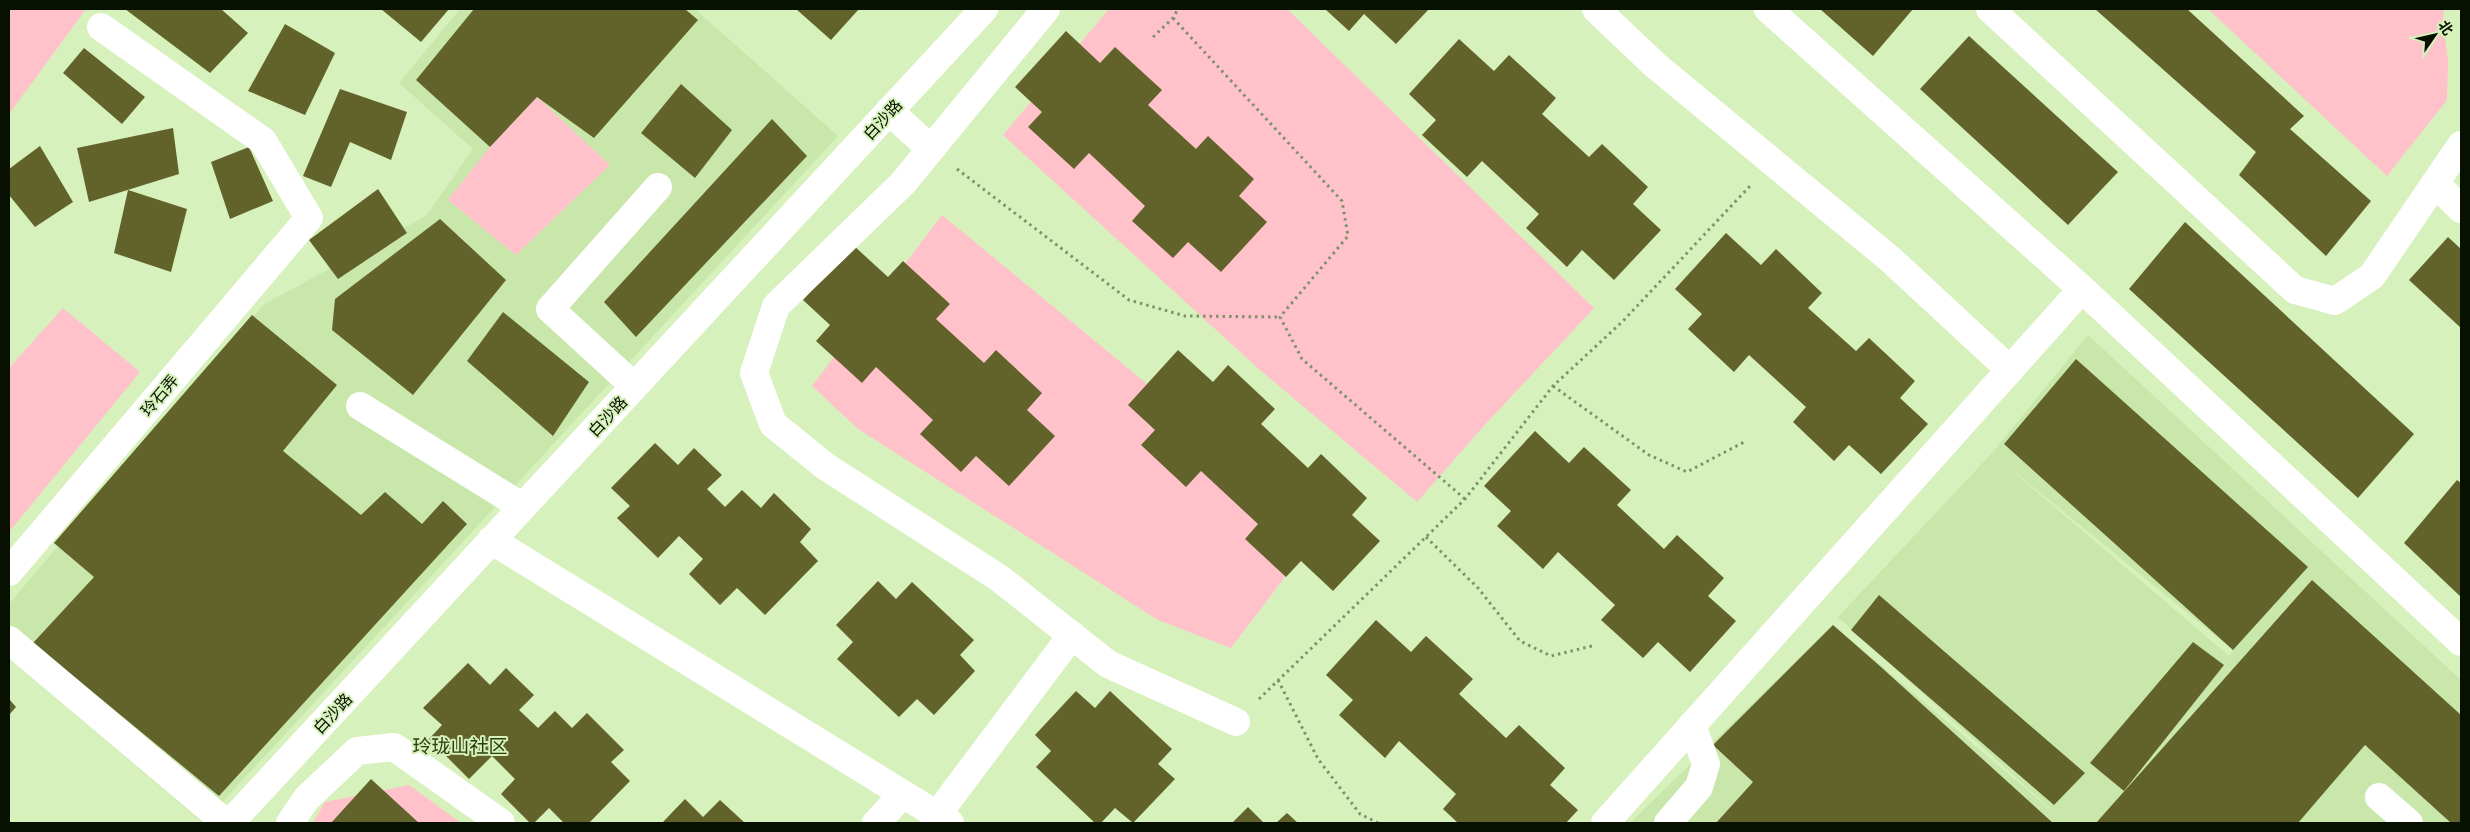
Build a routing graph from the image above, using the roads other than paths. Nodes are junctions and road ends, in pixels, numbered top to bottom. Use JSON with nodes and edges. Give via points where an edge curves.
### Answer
{"nodes":[{"id":1,"x":984,"y":9,"type":"edge"},
{"id":2,"x":1046,"y":9,"type":"edge"},
{"id":3,"x":1596,"y":9,"type":"edge"},
{"id":4,"x":1768,"y":9,"type":"edge"},
{"id":5,"x":1990,"y":9,"type":"edge"},
{"id":6,"x":101,"y":27,"type":"dead end"},
{"id":7,"x":889,"y":111,"type":"junction"},
{"id":8,"x":2461,"y":145,"type":"edge"},
{"id":9,"x":931,"y":149,"type":"junction"},
{"id":10,"x":2435,"y":184,"type":"junction"},
{"id":11,"x":658,"y":187,"type":"dead end"},
{"id":12,"x":2461,"y":209,"type":"edge"},
{"id":13,"x":2082,"y":289,"type":"junction"},
{"id":14,"x":2010,"y":370,"type":"junction"},
{"id":15,"x":634,"y":386,"type":"junction"},
{"id":16,"x":360,"y":406,"type":"dead end"},
{"id":17,"x":523,"y":507,"type":"junction"},
{"id":18,"x":491,"y":540,"type":"junction"},
{"id":19,"x":9,"y":572,"type":"edge"},
{"id":20,"x":1072,"y":635,"type":"junction"},
{"id":21,"x":9,"y":640,"type":"edge"},
{"id":22,"x":2461,"y":642,"type":"edge"},
{"id":23,"x":1236,"y":722,"type":"road end"},
{"id":24,"x":1692,"y":725,"type":"junction"},
{"id":25,"x":903,"y":794,"type":"junction"},
{"id":26,"x":2379,"y":797,"type":"dead end"},
{"id":27,"x":943,"y":819,"type":"edge"},
{"id":28,"x":228,"y":823,"type":"edge"},
{"id":29,"x":290,"y":823,"type":"edge"},
{"id":30,"x":501,"y":823,"type":"edge"},
{"id":31,"x":876,"y":823,"type":"edge"},
{"id":32,"x":1605,"y":823,"type":"edge"},
{"id":33,"x":1668,"y":823,"type":"edge"},
{"id":34,"x":2409,"y":823,"type":"edge"}],
"edges":[{"from":1,"to":7,"type":"street","name":"白沙路"},
{"from":2,"to":9,"type":"street"},
{"from":3,"to":14,"type":"street","via":[[1655,65],[1890,259]]},
{"from":4,"to":13,"type":"street"},
{"from":5,"to":10,"type":"street","via":[[2295,290],[2335,301],[2372,276]]},
{"from":6,"to":19,"type":"street","name":"玲石弄","via":[[263,141],[308,218]]},
{"from":7,"to":9,"type":"street"},
{"from":7,"to":15,"type":"street","name":"白沙路"},
{"from":8,"to":10,"type":"street"},
{"from":9,"to":20,"type":"street","via":[[903,183],[776,306],[754,373],[773,424],[825,466],[999,578]]},
{"from":10,"to":12,"type":"street"},
{"from":11,"to":15,"type":"street","via":[[550,309]]},
{"from":13,"to":14,"type":"street"},
{"from":13,"to":22,"type":"street"},
{"from":14,"to":24,"type":"street"},
{"from":15,"to":17,"type":"street","name":"白沙路"},
{"from":16,"to":17,"type":"street"},
{"from":17,"to":18,"type":"street","name":"白沙路"},
{"from":18,"to":25,"type":"street"},
{"from":18,"to":28,"type":"street","name":"白沙路"},
{"from":20,"to":23,"type":"street","via":[[1108,664]]},
{"from":20,"to":27,"type":"street"},
{"from":21,"to":28,"type":"street"},
{"from":24,"to":32,"type":"street"},
{"from":24,"to":33,"type":"street","via":[[1706,764],[1699,787]]},
{"from":25,"to":27,"type":"street"},
{"from":25,"to":31,"type":"street"},
{"from":26,"to":34,"type":"street"},
{"from":29,"to":30,"type":"street","via":[[306,798],[357,752],[394,747]]}]}
